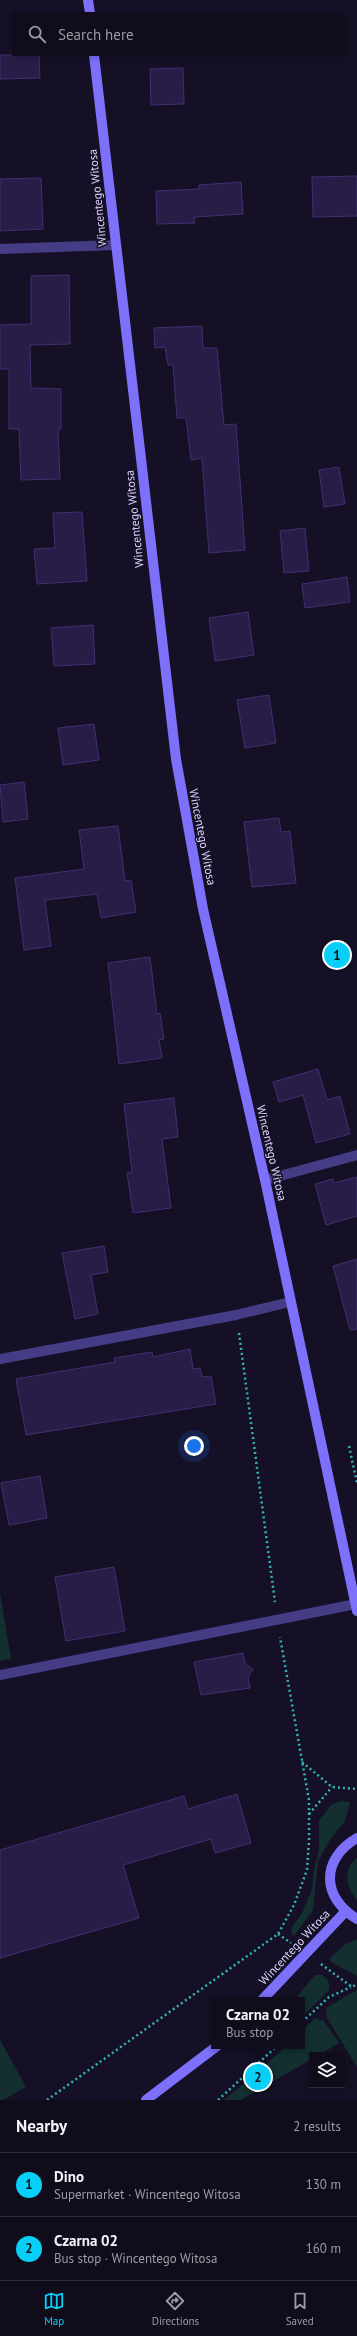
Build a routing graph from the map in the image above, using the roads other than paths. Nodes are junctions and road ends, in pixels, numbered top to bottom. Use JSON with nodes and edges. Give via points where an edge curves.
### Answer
{"nodes":[{"id":1,"x":88,"y":0,"type":"edge"},
{"id":2,"x":90,"y":12,"type":"edge"},
{"id":3,"x":94,"y":56,"type":"edge"},
{"id":4,"x":116,"y":245,"type":"junction"},
{"id":5,"x":0,"y":249,"type":"edge"},
{"id":6,"x":357,"y":1155,"type":"edge"},
{"id":7,"x":264,"y":1180,"type":"junction"},
{"id":8,"x":290,"y":1302,"type":"junction"},
{"id":9,"x":0,"y":1359,"type":"edge"},
{"id":10,"x":356,"y":1608,"type":"edge"},
{"id":11,"x":0,"y":1675,"type":"edge"},
{"id":12,"x":357,"y":1838,"type":"edge"},
{"id":13,"x":345,"y":1912,"type":"junction"},
{"id":14,"x":357,"y":1919,"type":"edge"},
{"id":15,"x":265,"y":1997,"type":"edge"},
{"id":16,"x":213,"y":2049,"type":"edge"},
{"id":17,"x":146,"y":2100,"type":"edge"}],
"edges":[{"from":1,"to":2,"type":"main road"},
{"from":3,"to":4,"type":"main road","name":"Wincentego Witosa"},
{"from":4,"to":5,"type":"street"},
{"from":4,"to":7,"type":"main road","name":"Wincentego Witosa","via":[[176,759],[204,909]]},
{"from":6,"to":7,"type":"street"},
{"from":7,"to":8,"type":"main road","name":"Wincentego Witosa"},
{"from":8,"to":9,"type":"street","via":[[236,1315]]},
{"from":8,"to":10,"type":"main road","name":"Wincentego Witosa"},
{"from":10,"to":11,"type":"street","via":[[277,1620]]},
{"from":12,"to":13,"type":"main road","via":[[345,1845],[330,1871],[335,1900]]},
{"from":13,"to":14,"type":"main road"},
{"from":13,"to":15,"type":"main road","name":"Wincentego Witosa"},
{"from":16,"to":17,"type":"main road"}]}
